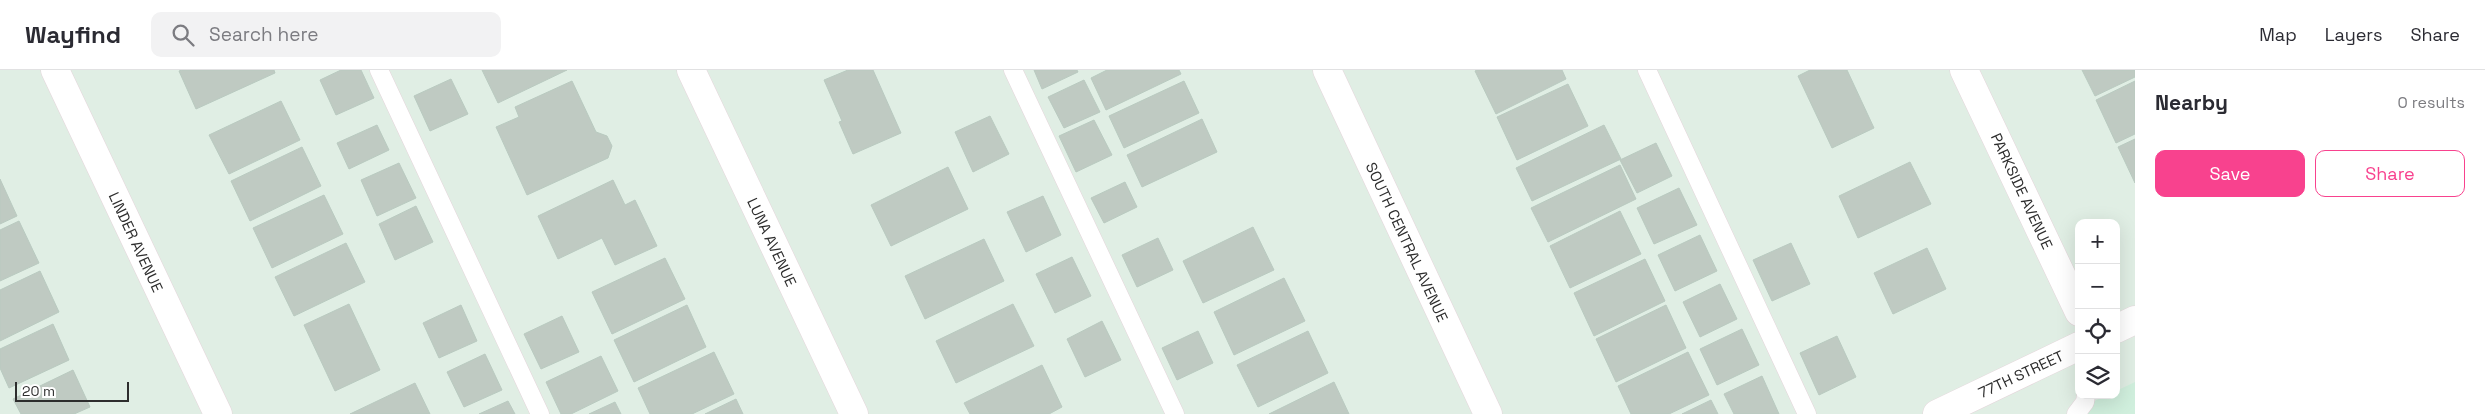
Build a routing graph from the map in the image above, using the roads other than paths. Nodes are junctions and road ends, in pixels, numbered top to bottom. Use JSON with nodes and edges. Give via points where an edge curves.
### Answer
{"nodes":[{"id":1,"x":55,"y":70,"type":"edge"},
{"id":2,"x":379,"y":70,"type":"edge"},
{"id":3,"x":691,"y":70,"type":"edge"},
{"id":4,"x":1013,"y":70,"type":"edge"},
{"id":5,"x":1327,"y":70,"type":"edge"},
{"id":6,"x":1647,"y":70,"type":"edge"},
{"id":7,"x":1964,"y":70,"type":"edge"},
{"id":8,"x":2078,"y":309,"type":"edge"},
{"id":9,"x":2135,"y":320,"type":"edge"},
{"id":10,"x":2120,"y":327,"type":"edge"},
{"id":11,"x":2075,"y":351,"type":"edge"},
{"id":12,"x":2085,"y":399,"type":"edge"},
{"id":13,"x":218,"y":414,"type":"edge"},
{"id":14,"x":540,"y":414,"type":"edge"},
{"id":15,"x":854,"y":414,"type":"edge"},
{"id":16,"x":1175,"y":414,"type":"edge"},
{"id":17,"x":1488,"y":414,"type":"edge"},
{"id":18,"x":1807,"y":414,"type":"edge"},
{"id":19,"x":1937,"y":414,"type":"edge"},
{"id":20,"x":2076,"y":414,"type":"edge"}],
"edges":[{"from":1,"to":13,"type":"street","name":"LINDER AVENUE"},
{"from":2,"to":14,"type":"lane"},
{"from":3,"to":15,"type":"street","name":"LUNA AVENUE"},
{"from":4,"to":16,"type":"lane"},
{"from":5,"to":17,"type":"street","name":"SOUTH CENTRAL AVENUE"},
{"from":6,"to":18,"type":"lane"},
{"from":7,"to":8,"type":"street","name":"PARKSIDE AVENUE"},
{"from":9,"to":10,"type":"street"},
{"from":11,"to":19,"type":"street","name":"77TH STREET"},
{"from":12,"to":20,"type":"lane"}]}
